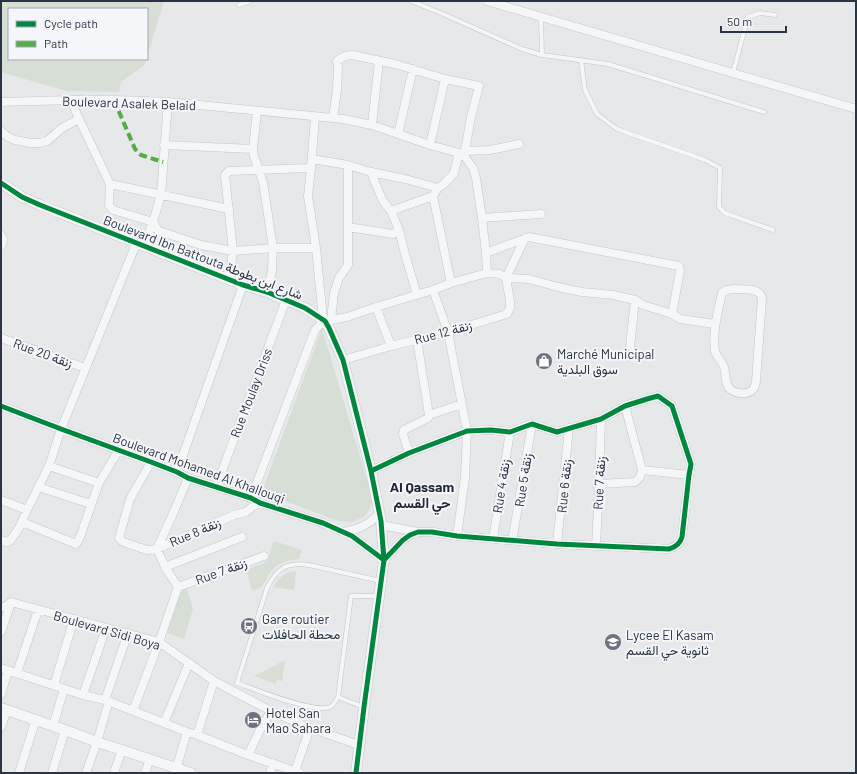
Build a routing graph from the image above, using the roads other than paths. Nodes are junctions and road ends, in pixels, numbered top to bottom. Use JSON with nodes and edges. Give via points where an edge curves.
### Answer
{"nodes":[{"id":1,"x":250,"y":1,"type":"edge"},
{"id":2,"x":410,"y":1,"type":"edge"},
{"id":3,"x":488,"y":1,"type":"edge"},
{"id":4,"x":239,"y":5,"type":"dead end"},
{"id":5,"x":775,"y":15,"type":"dead end"},
{"id":6,"x":541,"y":16,"type":"junction"},
{"id":7,"x":542,"y":55,"type":"junction"},
{"id":8,"x":581,"y":60,"type":"junction"},
{"id":9,"x":379,"y":61,"type":"junction"},
{"id":10,"x":413,"y":69,"type":"junction"},
{"id":11,"x":733,"y":73,"type":"junction"},
{"id":12,"x":446,"y":79,"type":"junction"},
{"id":13,"x":71,"y":100,"type":"junction"},
{"id":14,"x":1,"y":102,"type":"edge"},
{"id":15,"x":168,"y":102,"type":"junction"},
{"id":16,"x":856,"y":109,"type":"edge"},
{"id":17,"x":256,"y":111,"type":"junction"},
{"id":18,"x":764,"y":112,"type":"dead end"},
{"id":19,"x":315,"y":117,"type":"junction"},
{"id":20,"x":333,"y":118,"type":"junction"},
{"id":21,"x":79,"y":119,"type":"junction"},
{"id":22,"x":372,"y":125,"type":"junction"},
{"id":23,"x":1,"y":131,"type":"edge"},
{"id":24,"x":398,"y":134,"type":"junction"},
{"id":25,"x":164,"y":144,"type":"junction"},
{"id":26,"x":518,"y":144,"type":"dead end"},
{"id":27,"x":430,"y":145,"type":"junction"},
{"id":28,"x":253,"y":149,"type":"junction"},
{"id":29,"x":463,"y":154,"type":"junction"},
{"id":30,"x":312,"y":159,"type":"junction"},
{"id":31,"x":348,"y":165,"type":"junction"},
{"id":32,"x":311,"y":168,"type":"junction"},
{"id":33,"x":258,"y":169,"type":"junction"},
{"id":34,"x":371,"y":172,"type":"junction"},
{"id":35,"x":1,"y":182,"type":"edge"},
{"id":36,"x":110,"y":184,"type":"junction"},
{"id":37,"x":438,"y":188,"type":"junction"},
{"id":38,"x":161,"y":195,"type":"junction"},
{"id":39,"x":433,"y":196,"type":"junction"},
{"id":40,"x":229,"y":208,"type":"junction"},
{"id":41,"x":391,"y":211,"type":"junction"},
{"id":42,"x":541,"y":214,"type":"dead end"},
{"id":43,"x":482,"y":218,"type":"junction"},
{"id":44,"x":153,"y":222,"type":"junction"},
{"id":45,"x":348,"y":227,"type":"junction"},
{"id":46,"x":399,"y":230,"type":"junction"},
{"id":47,"x":773,"y":230,"type":"dead end"},
{"id":48,"x":1,"y":235,"type":"edge"},
{"id":49,"x":525,"y":238,"type":"junction"},
{"id":50,"x":140,"y":245,"type":"junction"},
{"id":51,"x":1,"y":246,"type":"edge"},
{"id":52,"x":273,"y":248,"type":"junction"},
{"id":53,"x":316,"y":248,"type":"junction"},
{"id":54,"x":233,"y":251,"type":"junction"},
{"id":55,"x":486,"y":253,"type":"junction"},
{"id":56,"x":487,"y":273,"type":"junction"},
{"id":57,"x":506,"y":278,"type":"junction"},
{"id":58,"x":228,"y":279,"type":"junction"},
{"id":59,"x":451,"y":283,"type":"junction"},
{"id":60,"x":243,"y":285,"type":"junction"},
{"id":61,"x":433,"y":290,"type":"junction"},
{"id":62,"x":267,"y":292,"type":"junction"},
{"id":63,"x":417,"y":295,"type":"junction"},
{"id":64,"x":286,"y":300,"type":"junction"},
{"id":65,"x":635,"y":300,"type":"junction"},
{"id":66,"x":376,"y":307,"type":"junction"},
{"id":67,"x":672,"y":314,"type":"junction"},
{"id":68,"x":326,"y":320,"type":"junction"},
{"id":69,"x":715,"y":324,"type":"junction"},
{"id":70,"x":448,"y":332,"type":"junction"},
{"id":71,"x":1,"y":338,"type":"edge"},
{"id":72,"x":417,"y":340,"type":"junction"},
{"id":73,"x":391,"y":346,"type":"junction"},
{"id":74,"x":629,"y":356,"type":"dead end"},
{"id":75,"x":343,"y":360,"type":"junction"},
{"id":76,"x":85,"y":368,"type":"junction"},
{"id":77,"x":462,"y":404,"type":"junction"},
{"id":78,"x":1,"y":406,"type":"edge"},
{"id":79,"x":625,"y":406,"type":"junction"},
{"id":80,"x":429,"y":415,"type":"junction"},
{"id":81,"x":601,"y":419,"type":"junction"},
{"id":82,"x":532,"y":424,"type":"junction"},
{"id":83,"x":570,"y":428,"type":"junction"},
{"id":84,"x":61,"y":429,"type":"junction"},
{"id":85,"x":467,"y":431,"type":"junction"},
{"id":86,"x":510,"y":432,"type":"junction"},
{"id":87,"x":119,"y":450,"type":"junction"},
{"id":88,"x":409,"y":453,"type":"junction"},
{"id":89,"x":151,"y":462,"type":"junction"},
{"id":90,"x":50,"y":466,"type":"junction"},
{"id":91,"x":642,"y":470,"type":"junction"},
{"id":92,"x":371,"y":471,"type":"junction"},
{"id":93,"x":177,"y":472,"type":"junction"},
{"id":94,"x":689,"y":475,"type":"junction"},
{"id":95,"x":188,"y":478,"type":"junction"},
{"id":96,"x":99,"y":484,"type":"junction"},
{"id":97,"x":599,"y":484,"type":"junction"},
{"id":98,"x":38,"y":487,"type":"junction"},
{"id":99,"x":216,"y":487,"type":"junction"},
{"id":100,"x":252,"y":498,"type":"junction"},
{"id":101,"x":1,"y":500,"type":"edge"},
{"id":102,"x":260,"y":503,"type":"junction"},
{"id":103,"x":92,"y":504,"type":"junction"},
{"id":104,"x":27,"y":510,"type":"junction"},
{"id":105,"x":380,"y":513,"type":"junction"},
{"id":106,"x":22,"y":522,"type":"junction"},
{"id":107,"x":382,"y":524,"type":"junction"},
{"id":108,"x":343,"y":532,"type":"junction"},
{"id":109,"x":418,"y":532,"type":"junction"},
{"id":110,"x":457,"y":536,"type":"junction"},
{"id":111,"x":514,"y":536,"type":"dead end"},
{"id":112,"x":242,"y":537,"type":"dead end"},
{"id":113,"x":493,"y":539,"type":"junction"},
{"id":114,"x":1,"y":540,"type":"edge"},
{"id":115,"x":557,"y":544,"type":"junction"},
{"id":116,"x":596,"y":546,"type":"junction"},
{"id":117,"x":157,"y":549,"type":"junction"},
{"id":118,"x":264,"y":556,"type":"dead end"},
{"id":119,"x":384,"y":560,"type":"junction"},
{"id":120,"x":165,"y":567,"type":"junction"},
{"id":121,"x":381,"y":581,"type":"junction"},
{"id":122,"x":178,"y":586,"type":"junction"},
{"id":123,"x":379,"y":596,"type":"junction"},
{"id":124,"x":12,"y":602,"type":"junction"},
{"id":125,"x":1,"y":606,"type":"edge"},
{"id":126,"x":38,"y":610,"type":"junction"},
{"id":127,"x":74,"y":619,"type":"junction"},
{"id":128,"x":106,"y":628,"type":"junction"},
{"id":129,"x":1,"y":632,"type":"edge"},
{"id":130,"x":128,"y":633,"type":"junction"},
{"id":131,"x":159,"y":642,"type":"junction"},
{"id":132,"x":189,"y":663,"type":"junction"},
{"id":133,"x":5,"y":669,"type":"edge"},
{"id":134,"x":17,"y":673,"type":"junction"},
{"id":135,"x":214,"y":680,"type":"junction"},
{"id":136,"x":237,"y":683,"type":"junction"},
{"id":137,"x":54,"y":685,"type":"junction"},
{"id":138,"x":64,"y":689,"type":"junction"},
{"id":139,"x":233,"y":691,"type":"junction"},
{"id":140,"x":1,"y":694,"type":"edge"},
{"id":141,"x":83,"y":695,"type":"junction"},
{"id":142,"x":338,"y":697,"type":"junction"},
{"id":143,"x":107,"y":701,"type":"junction"},
{"id":144,"x":364,"y":707,"type":"junction"},
{"id":145,"x":4,"y":709,"type":"edge"},
{"id":146,"x":133,"y":711,"type":"junction"},
{"id":147,"x":271,"y":711,"type":"junction"},
{"id":148,"x":36,"y":719,"type":"junction"},
{"id":149,"x":164,"y":723,"type":"junction"},
{"id":150,"x":53,"y":726,"type":"junction"},
{"id":151,"x":1,"y":727,"type":"edge"},
{"id":152,"x":310,"y":728,"type":"junction"},
{"id":153,"x":65,"y":730,"type":"junction"},
{"id":154,"x":187,"y":732,"type":"junction"},
{"id":155,"x":197,"y":735,"type":"junction"},
{"id":156,"x":97,"y":742,"type":"junction"},
{"id":157,"x":359,"y":745,"type":"junction"},
{"id":158,"x":122,"y":750,"type":"junction"},
{"id":159,"x":248,"y":755,"type":"junction"},
{"id":160,"x":150,"y":760,"type":"junction"},
{"id":161,"x":273,"y":763,"type":"junction"},
{"id":162,"x":176,"y":771,"type":"edge"},
{"id":163,"x":297,"y":772,"type":"edge"},
{"id":164,"x":19,"y":773,"type":"edge"},
{"id":165,"x":52,"y":773,"type":"edge"},
{"id":166,"x":86,"y":773,"type":"edge"},
{"id":167,"x":114,"y":773,"type":"edge"},
{"id":168,"x":145,"y":773,"type":"edge"},
{"id":169,"x":191,"y":773,"type":"edge"},
{"id":170,"x":270,"y":773,"type":"edge"},
{"id":171,"x":356,"y":773,"type":"edge"}],
"edges":[{"from":1,"to":4,"type":"lane"},
{"from":2,"to":7,"type":"lane","via":[[522,49]]},
{"from":3,"to":6,"type":"street"},
{"from":5,"to":11,"type":"lane","via":[[760,13],[748,17]]},
{"from":6,"to":7,"type":"lane"},
{"from":6,"to":11,"type":"street"},
{"from":7,"to":8,"type":"lane"},
{"from":8,"to":18,"type":"lane","via":[[608,64]]},
{"from":8,"to":47,"type":"lane","via":[[585,90],[597,114],[617,129],[705,160],[720,168],[719,207],[725,213]]},
{"from":9,"to":10,"type":"street"},
{"from":9,"to":20,"type":"street","via":[[352,55],[338,61]]},
{"from":9,"to":22,"type":"street"},
{"from":10,"to":12,"type":"street"},
{"from":10,"to":24,"type":"street"},
{"from":11,"to":16,"type":"street"},
{"from":12,"to":27,"type":"street"},
{"from":12,"to":29,"type":"street","via":[[479,86]]},
{"from":13,"to":14,"type":"street","name":"Boulevard Asalek Belaid"},
{"from":13,"to":15,"type":"street","name":"Boulevard Asalek Belaid"},
{"from":13,"to":21,"type":"street"},
{"from":15,"to":17,"type":"street","name":"Boulevard Asalek Belaid"},
{"from":15,"to":25,"type":"street"},
{"from":17,"to":19,"type":"street","name":"Boulevard Asalek Belaid"},
{"from":17,"to":28,"type":"street"},
{"from":19,"to":20,"type":"street","name":"Boulevard Asalek Belaid"},
{"from":19,"to":30,"type":"street"},
{"from":20,"to":22,"type":"street","name":"Boulevard Asalek Belaid"},
{"from":21,"to":23,"type":"street","via":[[62,128],[47,141],[39,143],[15,140]]},
{"from":21,"to":36,"type":"street"},
{"from":22,"to":24,"type":"street"},
{"from":24,"to":27,"type":"street"},
{"from":25,"to":28,"type":"street"},
{"from":25,"to":38,"type":"street"},
{"from":26,"to":29,"type":"street"},
{"from":27,"to":29,"type":"street"},
{"from":28,"to":33,"type":"street"},
{"from":29,"to":37,"type":"street","via":[[454,173]]},
{"from":29,"to":43,"type":"street","via":[[473,168]]},
{"from":30,"to":31,"type":"street"},
{"from":30,"to":32,"type":"street"},
{"from":31,"to":34,"type":"street"},
{"from":31,"to":45,"type":"street"},
{"from":32,"to":33,"type":"street"},
{"from":32,"to":53,"type":"street","via":[[308,196]]},
{"from":33,"to":40,"type":"street","via":[[226,172]]},
{"from":33,"to":52,"type":"street","via":[[263,182]]},
{"from":34,"to":37,"type":"street"},
{"from":34,"to":41,"type":"street","via":[[383,201]]},
{"from":35,"to":50,"type":"street","name":"Boulevard Ibn Battouta شارع ابن بطوطة","via":[[40,206]]},
{"from":36,"to":38,"type":"street"},
{"from":36,"to":44,"type":"street","via":[[110,205],[113,210]]},
{"from":37,"to":39,"type":"street"},
{"from":38,"to":40,"type":"street"},
{"from":38,"to":44,"type":"street"},
{"from":39,"to":41,"type":"street"},
{"from":39,"to":59,"type":"street"},
{"from":40,"to":54,"type":"street"},
{"from":41,"to":46,"type":"street"},
{"from":42,"to":43,"type":"street"},
{"from":43,"to":55,"type":"street"},
{"from":44,"to":50,"type":"street"},
{"from":44,"to":54,"type":"street","via":[[159,231],[201,245]]},
{"from":45,"to":46,"type":"street","via":[[393,234]]},
{"from":45,"to":68,"type":"street","via":[[348,264],[339,278]]},
{"from":46,"to":63,"type":"street"},
{"from":48,"to":51,"type":"street"},
{"from":49,"to":55,"type":"street"},
{"from":49,"to":57,"type":"street"},
{"from":49,"to":67,"type":"street","via":[[679,266]]},
{"from":50,"to":58,"type":"street","name":"Boulevard Ibn Battouta شارع ابن بطوطة"},
{"from":50,"to":76,"type":"street"},
{"from":52,"to":53,"type":"street"},
{"from":52,"to":54,"type":"street"},
{"from":52,"to":62,"type":"street","via":[[272,271]]},
{"from":53,"to":68,"type":"street"},
{"from":54,"to":58,"type":"street"},
{"from":55,"to":56,"type":"street"},
{"from":56,"to":57,"type":"street","via":[[500,274]]},
{"from":56,"to":59,"type":"street"},
{"from":57,"to":65,"type":"street","via":[[529,279],[582,292]]},
{"from":57,"to":70,"type":"street","name":"Rue 12 زنقة","via":[[510,301],[507,314]]},
{"from":58,"to":60,"type":"street","name":"Boulevard Ibn Battouta شارع ابن بطوطة"},
{"from":59,"to":61,"type":"street"},
{"from":60,"to":62,"type":"street","name":"Boulevard Ibn Battouta شارع ابن بطوطة"},
{"from":60,"to":93,"type":"street"},
{"from":61,"to":63,"type":"street"},
{"from":61,"to":70,"type":"street"},
{"from":62,"to":64,"type":"street","name":"Boulevard Ibn Battouta شارع ابن بطوطة"},
{"from":63,"to":66,"type":"street"},
{"from":64,"to":68,"type":"street","name":"Boulevard Ibn Battouta شارع ابن بطوطة"},
{"from":64,"to":99,"type":"street","name":"Rue Moulay Driss"},
{"from":65,"to":67,"type":"street","via":[[643,306]]},
{"from":65,"to":74,"type":"street"},
{"from":66,"to":68,"type":"street","via":[[347,317]]},
{"from":66,"to":73,"type":"street"},
{"from":67,"to":69,"type":"street","via":[[680,319]]},
{"from":68,"to":75,"type":"street"},
{"from":68,"to":100,"type":"street","via":[[315,330]]},
{"from":69,"to":69,"type":"street","via":[[716,353],[723,364],[727,383],[734,392],[750,392],[756,382],[761,294],[757,290],[724,291]]},
{"from":70,"to":72,"type":"street","name":"Rue 12 زنقة"},
{"from":70,"to":77,"type":"street"},
{"from":71,"to":76,"type":"street","name":"Rue 20 زنقة"},
{"from":72,"to":73,"type":"street","name":"Rue 12 زنقة"},
{"from":72,"to":80,"type":"street"},
{"from":73,"to":75,"type":"street","name":"Rue 12 زنقة"},
{"from":75,"to":92,"type":"street"},
{"from":76,"to":84,"type":"street"},
{"from":77,"to":80,"type":"street"},
{"from":77,"to":85,"type":"street"},
{"from":78,"to":84,"type":"street","name":"Boulevard Mohamed Al Khallouqi"},
{"from":79,"to":81,"type":"street"},
{"from":79,"to":91,"type":"street"},
{"from":79,"to":94,"type":"street","via":[[658,396],[672,406],[691,464]]},
{"from":80,"to":88,"type":"street","via":[[428,418],[404,430]]},
{"from":81,"to":83,"type":"street"},
{"from":81,"to":97,"type":"street","name":"Rue 7 زنقة"},
{"from":82,"to":83,"type":"street","via":[[557,432]]},
{"from":82,"to":86,"type":"street"},
{"from":82,"to":111,"type":"street","name":"Rue 5 زنقة"},
{"from":83,"to":115,"type":"street","name":"Rue 6 زنقة"},
{"from":84,"to":87,"type":"street","name":"Boulevard Mohamed Al Khallouqi"},
{"from":84,"to":90,"type":"street"},
{"from":85,"to":86,"type":"street"},
{"from":85,"to":88,"type":"street"},
{"from":85,"to":110,"type":"street","via":[[465,477]]},
{"from":86,"to":113,"type":"street","name":"Rue 4 زنقة"},
{"from":87,"to":89,"type":"street","name":"Boulevard Mohamed Al Khallouqi"},
{"from":87,"to":96,"type":"street"},
{"from":88,"to":92,"type":"street"},
{"from":89,"to":93,"type":"street","name":"Boulevard Mohamed Al Khallouqi"},
{"from":89,"to":117,"type":"street","name":"Rue 8 زنقة","via":[[130,499],[119,538],[123,542],[147,550]]},
{"from":90,"to":96,"type":"street"},
{"from":90,"to":98,"type":"street"},
{"from":91,"to":94,"type":"street"},
{"from":91,"to":97,"type":"street","via":[[640,477],[634,482]]},
{"from":92,"to":105,"type":"street"},
{"from":93,"to":95,"type":"street","name":"Boulevard Mohamed Al Khallouqi"},
{"from":94,"to":116,"type":"street","via":[[682,537],[678,545],[669,549]]},
{"from":95,"to":99,"type":"street","name":"Boulevard Mohamed Al Khallouqi"},
{"from":95,"to":117,"type":"street"},
{"from":96,"to":103,"type":"street"},
{"from":97,"to":116,"type":"street","name":"Rue 7 زنقة"},
{"from":98,"to":103,"type":"street"},
{"from":98,"to":104,"type":"street"},
{"from":99,"to":100,"type":"street","name":"Boulevard Mohamed Al Khallouqi"},
{"from":100,"to":102,"type":"street","name":"Boulevard Mohamed Al Khallouqi"},
{"from":101,"to":104,"type":"street"},
{"from":102,"to":108,"type":"street","name":"Boulevard Mohamed Al Khallouqi"},
{"from":102,"to":117,"type":"street","name":"Rue 8 زنقة","via":[[246,512]]},
{"from":103,"to":106,"type":"street","via":[[76,544]]},
{"from":104,"to":106,"type":"street"},
{"from":105,"to":107,"type":"street"},
{"from":105,"to":108,"type":"street","via":[[364,526]]},
{"from":106,"to":114,"type":"street","via":[[10,541]]},
{"from":107,"to":109,"type":"street"},
{"from":107,"to":119,"type":"street"},
{"from":108,"to":119,"type":"street","name":"Boulevard Mohamed Al Khallouqi"},
{"from":109,"to":110,"type":"street"},
{"from":109,"to":119,"type":"street","via":[[403,540]]},
{"from":110,"to":113,"type":"street"},
{"from":112,"to":120,"type":"street"},
{"from":113,"to":115,"type":"street"},
{"from":115,"to":116,"type":"street"},
{"from":117,"to":120,"type":"street"},
{"from":118,"to":122,"type":"street","name":"Rue 7 زنقة"},
{"from":119,"to":121,"type":"street"},
{"from":120,"to":122,"type":"street"},
{"from":121,"to":123,"type":"street"},
{"from":121,"to":136,"type":"lane","via":[[309,565],[284,566],[272,578],[267,588]]},
{"from":122,"to":131,"type":"street"},
{"from":123,"to":142,"type":"lane","via":[[350,596]]},
{"from":123,"to":144,"type":"street"},
{"from":124,"to":125,"type":"street","via":[[5,607]]},
{"from":124,"to":126,"type":"street","name":"Boulevard Sidi Boya"},
{"from":124,"to":129,"type":"street"},
{"from":126,"to":127,"type":"street","name":"Boulevard Sidi Boya"},
{"from":126,"to":134,"type":"street"},
{"from":127,"to":128,"type":"street","name":"Boulevard Sidi Boya"},
{"from":127,"to":137,"type":"street"},
{"from":128,"to":130,"type":"street","name":"Boulevard Sidi Boya"},
{"from":128,"to":141,"type":"street"},
{"from":130,"to":131,"type":"street","name":"Boulevard Sidi Boya"},
{"from":130,"to":143,"type":"street"},
{"from":131,"to":132,"type":"street","name":"Boulevard Sidi Boya"},
{"from":131,"to":146,"type":"street"},
{"from":132,"to":135,"type":"street","name":"Boulevard Sidi Boya"},
{"from":132,"to":149,"type":"street"},
{"from":133,"to":134,"type":"street"},
{"from":133,"to":140,"type":"street"},
{"from":134,"to":137,"type":"street"},
{"from":135,"to":139,"type":"street","name":"Boulevard Sidi Boya"},
{"from":135,"to":155,"type":"street"},
{"from":136,"to":139,"type":"lane"},
{"from":136,"to":142,"type":"lane","via":[[310,707],[330,707]]},
{"from":137,"to":138,"type":"street"},
{"from":138,"to":141,"type":"street"},
{"from":138,"to":150,"type":"street"},
{"from":139,"to":147,"type":"street","name":"Boulevard Sidi Boya"},
{"from":141,"to":143,"type":"street"},
{"from":142,"to":144,"type":"lane"},
{"from":143,"to":146,"type":"street"},
{"from":143,"to":156,"type":"street"},
{"from":144,"to":157,"type":"street"},
{"from":145,"to":148,"type":"street"},
{"from":145,"to":151,"type":"street"},
{"from":146,"to":149,"type":"street"},
{"from":147,"to":152,"type":"street","name":"Boulevard Sidi Boya"},
{"from":147,"to":159,"type":"street"},
{"from":148,"to":150,"type":"street"},
{"from":148,"to":164,"type":"street"},
{"from":149,"to":154,"type":"street"},
{"from":150,"to":153,"type":"street"},
{"from":152,"to":157,"type":"street","name":"Boulevard Sidi Boya"},
{"from":152,"to":163,"type":"street"},
{"from":153,"to":156,"type":"street"},
{"from":153,"to":165,"type":"street"},
{"from":154,"to":155,"type":"street"},
{"from":154,"to":162,"type":"street"},
{"from":155,"to":159,"type":"street"},
{"from":156,"to":158,"type":"street"},
{"from":156,"to":166,"type":"street"},
{"from":157,"to":171,"type":"street"},
{"from":158,"to":160,"type":"street"},
{"from":158,"to":167,"type":"street"},
{"from":159,"to":161,"type":"street"},
{"from":160,"to":162,"type":"street"},
{"from":160,"to":168,"type":"street"},
{"from":161,"to":163,"type":"street"},
{"from":161,"to":170,"type":"street"},
{"from":162,"to":169,"type":"street"}]}
